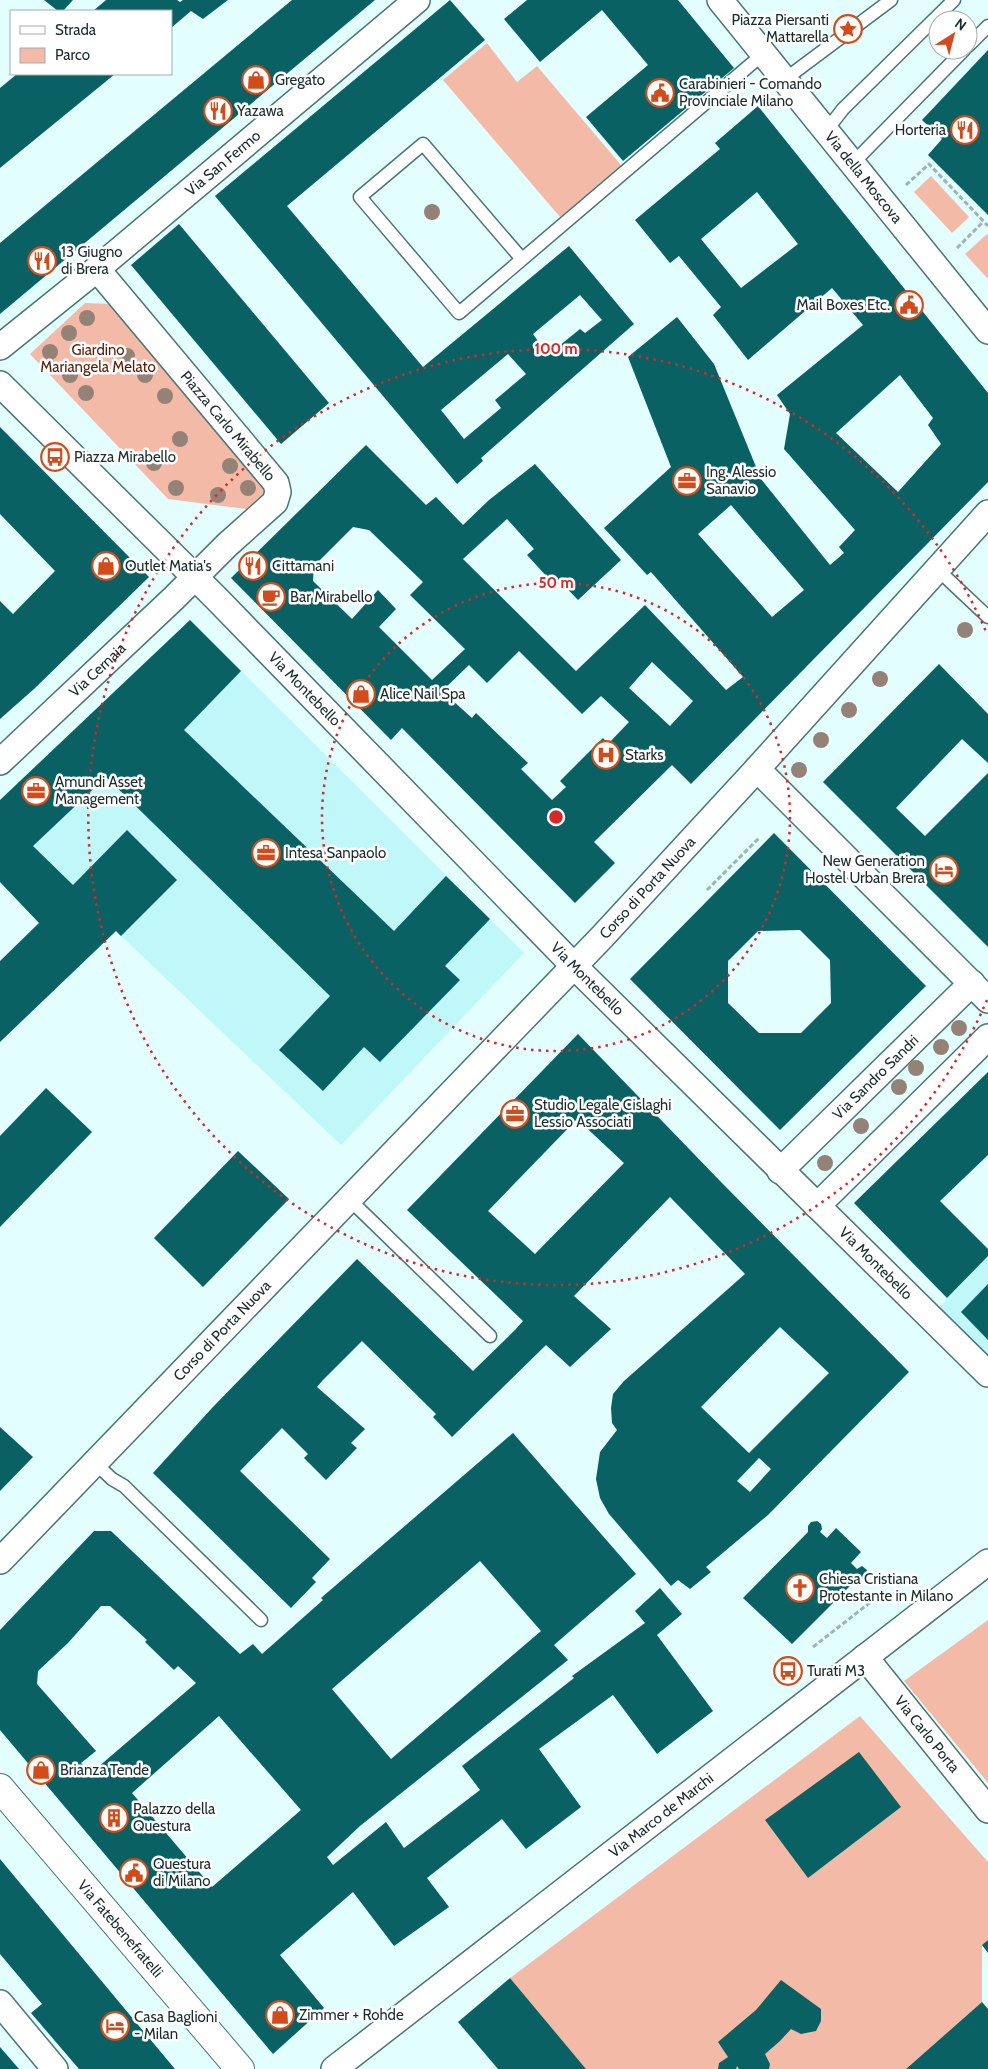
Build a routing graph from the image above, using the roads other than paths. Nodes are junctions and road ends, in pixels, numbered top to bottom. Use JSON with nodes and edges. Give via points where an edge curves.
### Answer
{"nodes":[{"id":1,"x":417,"y":0,"type":"edge"},
{"id":2,"x":720,"y":0,"type":"edge"},
{"id":3,"x":891,"y":0,"type":"edge"},
{"id":4,"x":954,"y":0,"type":"edge"},
{"id":5,"x":988,"y":26,"type":"edge"},
{"id":6,"x":978,"y":36,"type":"edge"},
{"id":7,"x":763,"y":54,"type":"junction"},
{"id":8,"x":954,"y":60,"type":"edge"},
{"id":9,"x":784,"y":80,"type":"junction"},
{"id":10,"x":826,"y":131,"type":"junction"},
{"id":11,"x":852,"y":164,"type":"junction"},
{"id":12,"x":521,"y":258,"type":"junction"},
{"id":13,"x":97,"y":269,"type":"junction"},
{"id":14,"x":988,"y":331,"type":"edge"},
{"id":15,"x":0,"y":347,"type":"edge"},
{"id":16,"x":0,"y":384,"type":"edge"},
{"id":17,"x":988,"y":513,"type":"edge"},
{"id":18,"x":938,"y":569,"type":"junction"},
{"id":19,"x":196,"y":578,"type":"junction"},
{"id":20,"x":988,"y":617,"type":"edge"},
{"id":21,"x":0,"y":762,"type":"edge"},
{"id":22,"x":757,"y":769,"type":"junction"},
{"id":23,"x":574,"y":966,"type":"junction"},
{"id":24,"x":980,"y":992,"type":"edge"},
{"id":25,"x":988,"y":1037,"type":"edge"},
{"id":26,"x":780,"y":1171,"type":"junction"},
{"id":27,"x":349,"y":1200,"type":"junction"},
{"id":28,"x":817,"y":1206,"type":"junction"},
{"id":29,"x":490,"y":1336,"type":"dead end"},
{"id":30,"x":988,"y":1374,"type":"edge"},
{"id":31,"x":95,"y":1463,"type":"junction"},
{"id":32,"x":0,"y":1561,"type":"edge"},
{"id":33,"x":988,"y":1562,"type":"edge"},
{"id":34,"x":261,"y":1620,"type":"dead end"},
{"id":35,"x":865,"y":1657,"type":"junction"},
{"id":36,"x":0,"y":1788,"type":"edge"},
{"id":37,"x":988,"y":1810,"type":"edge"},
{"id":38,"x":0,"y":2003,"type":"edge"},
{"id":39,"x":55,"y":2069,"type":"edge"},
{"id":40,"x":240,"y":2069,"type":"edge"},
{"id":41,"x":334,"y":2069,"type":"edge"}],
"edges":[{"from":1,"to":13,"type":"street","name":"Via San Fermo"},
{"from":2,"to":7,"type":"street","name":"Via della Moscova"},
{"from":3,"to":9,"type":"lane"},
{"from":4,"to":10,"type":"lane","via":[[843,110]]},
{"from":5,"to":6,"type":"lane"},
{"from":7,"to":9,"type":"street","name":"Via della Moscova"},
{"from":7,"to":12,"type":"lane"},
{"from":8,"to":11,"type":"lane"},
{"from":9,"to":10,"type":"street","name":"Via della Moscova"},
{"from":10,"to":11,"type":"street","name":"Via della Moscova"},
{"from":11,"to":14,"type":"street","name":"Via della Moscova"},
{"from":12,"to":12,"type":"lane","via":[[459,312],[360,197],[423,144]]},
{"from":13,"to":15,"type":"street"},
{"from":13,"to":19,"type":"street","name":"Piazza Carlo Mirabello","via":[[276,483],[275,502]]},
{"from":16,"to":19,"type":"street"},
{"from":17,"to":18,"type":"street","name":"Corso di Porta Nuova"},
{"from":18,"to":20,"type":"lane"},
{"from":18,"to":22,"type":"street","name":"Corso di Porta Nuova"},
{"from":19,"to":21,"type":"street","name":"Via Cernaia"},
{"from":19,"to":23,"type":"street","name":"Via Montebello"},
{"from":22,"to":23,"type":"street","name":"Corso di Porta Nuova"},
{"from":22,"to":24,"type":"street"},
{"from":23,"to":26,"type":"street","name":"Via Montebello"},
{"from":23,"to":27,"type":"street","name":"Corso di Porta Nuova"},
{"from":24,"to":26,"type":"street","name":"Via Sandro Sandri"},
{"from":25,"to":28,"type":"street"},
{"from":26,"to":28,"type":"street","name":"Via Montebello"},
{"from":27,"to":29,"type":"lane"},
{"from":27,"to":31,"type":"street","name":"Corso di Porta Nuova"},
{"from":28,"to":30,"type":"street","name":"Via Montebello"},
{"from":31,"to":32,"type":"street","name":"Corso di Porta Nuova"},
{"from":31,"to":34,"type":"lane","via":[[124,1486]]},
{"from":33,"to":35,"type":"street","name":"Via Marco de Marchi"},
{"from":35,"to":37,"type":"street","name":"Via Carlo Porta"},
{"from":35,"to":41,"type":"street","name":"Via Marco de Marchi"},
{"from":36,"to":40,"type":"street","name":"Via Fatebenefratelli"},
{"from":38,"to":39,"type":"street"}]}
